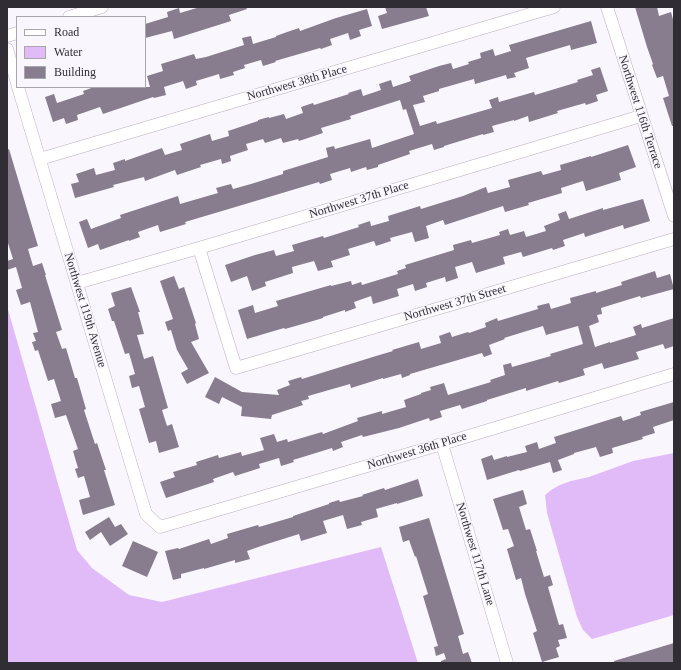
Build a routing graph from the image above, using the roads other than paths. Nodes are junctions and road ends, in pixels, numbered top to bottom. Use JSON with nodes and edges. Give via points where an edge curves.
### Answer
{"nodes":[{"id":1,"x":102,"y":7,"type":"edge"},
{"id":2,"x":554,"y":7,"type":"edge"},
{"id":3,"x":607,"y":7,"type":"edge"},
{"id":4,"x":72,"y":16,"type":"edge"},
{"id":5,"x":7,"y":49,"type":"edge"},
{"id":6,"x":16,"y":80,"type":"edge"},
{"id":7,"x":18,"y":88,"type":"edge"},
{"id":8,"x":642,"y":116,"type":"junction"},
{"id":9,"x":40,"y":159,"type":"junction"},
{"id":10,"x":674,"y":216,"type":"edge"},
{"id":11,"x":674,"y":239,"type":"edge"},
{"id":12,"x":199,"y":248,"type":"junction"},
{"id":13,"x":77,"y":283,"type":"junction"},
{"id":14,"x":674,"y":374,"type":"edge"},
{"id":15,"x":442,"y":444,"type":"junction"},
{"id":16,"x":160,"y":527,"type":"joint"},
{"id":17,"x":508,"y":663,"type":"edge"}],
"edges":[{"from":1,"to":4,"type":"street"},
{"from":2,"to":9,"type":"street","name":"Northwest 38th Place"},
{"from":3,"to":8,"type":"street","name":"Northwest 116th Terrace"},
{"from":5,"to":6,"type":"street"},
{"from":7,"to":9,"type":"street","name":"Northwest 119th Avenue"},
{"from":8,"to":10,"type":"street","name":"Northwest 116th Terrace"},
{"from":8,"to":12,"type":"street","name":"Northwest 37th Place"},
{"from":9,"to":13,"type":"street","name":"Northwest 119th Avenue"},
{"from":11,"to":12,"type":"street","name":"Northwest 37th Street","via":[[236,368]]},
{"from":12,"to":13,"type":"street","name":"Northwest 37th Place"},
{"from":13,"to":16,"type":"street","name":"Northwest 119th Avenue","via":[[146,514]]},
{"from":14,"to":15,"type":"street","name":"Northwest 36th Place"},
{"from":15,"to":16,"type":"street","name":"Northwest 36th Place"},
{"from":15,"to":17,"type":"street","name":"Northwest 117th Lane"}]}
